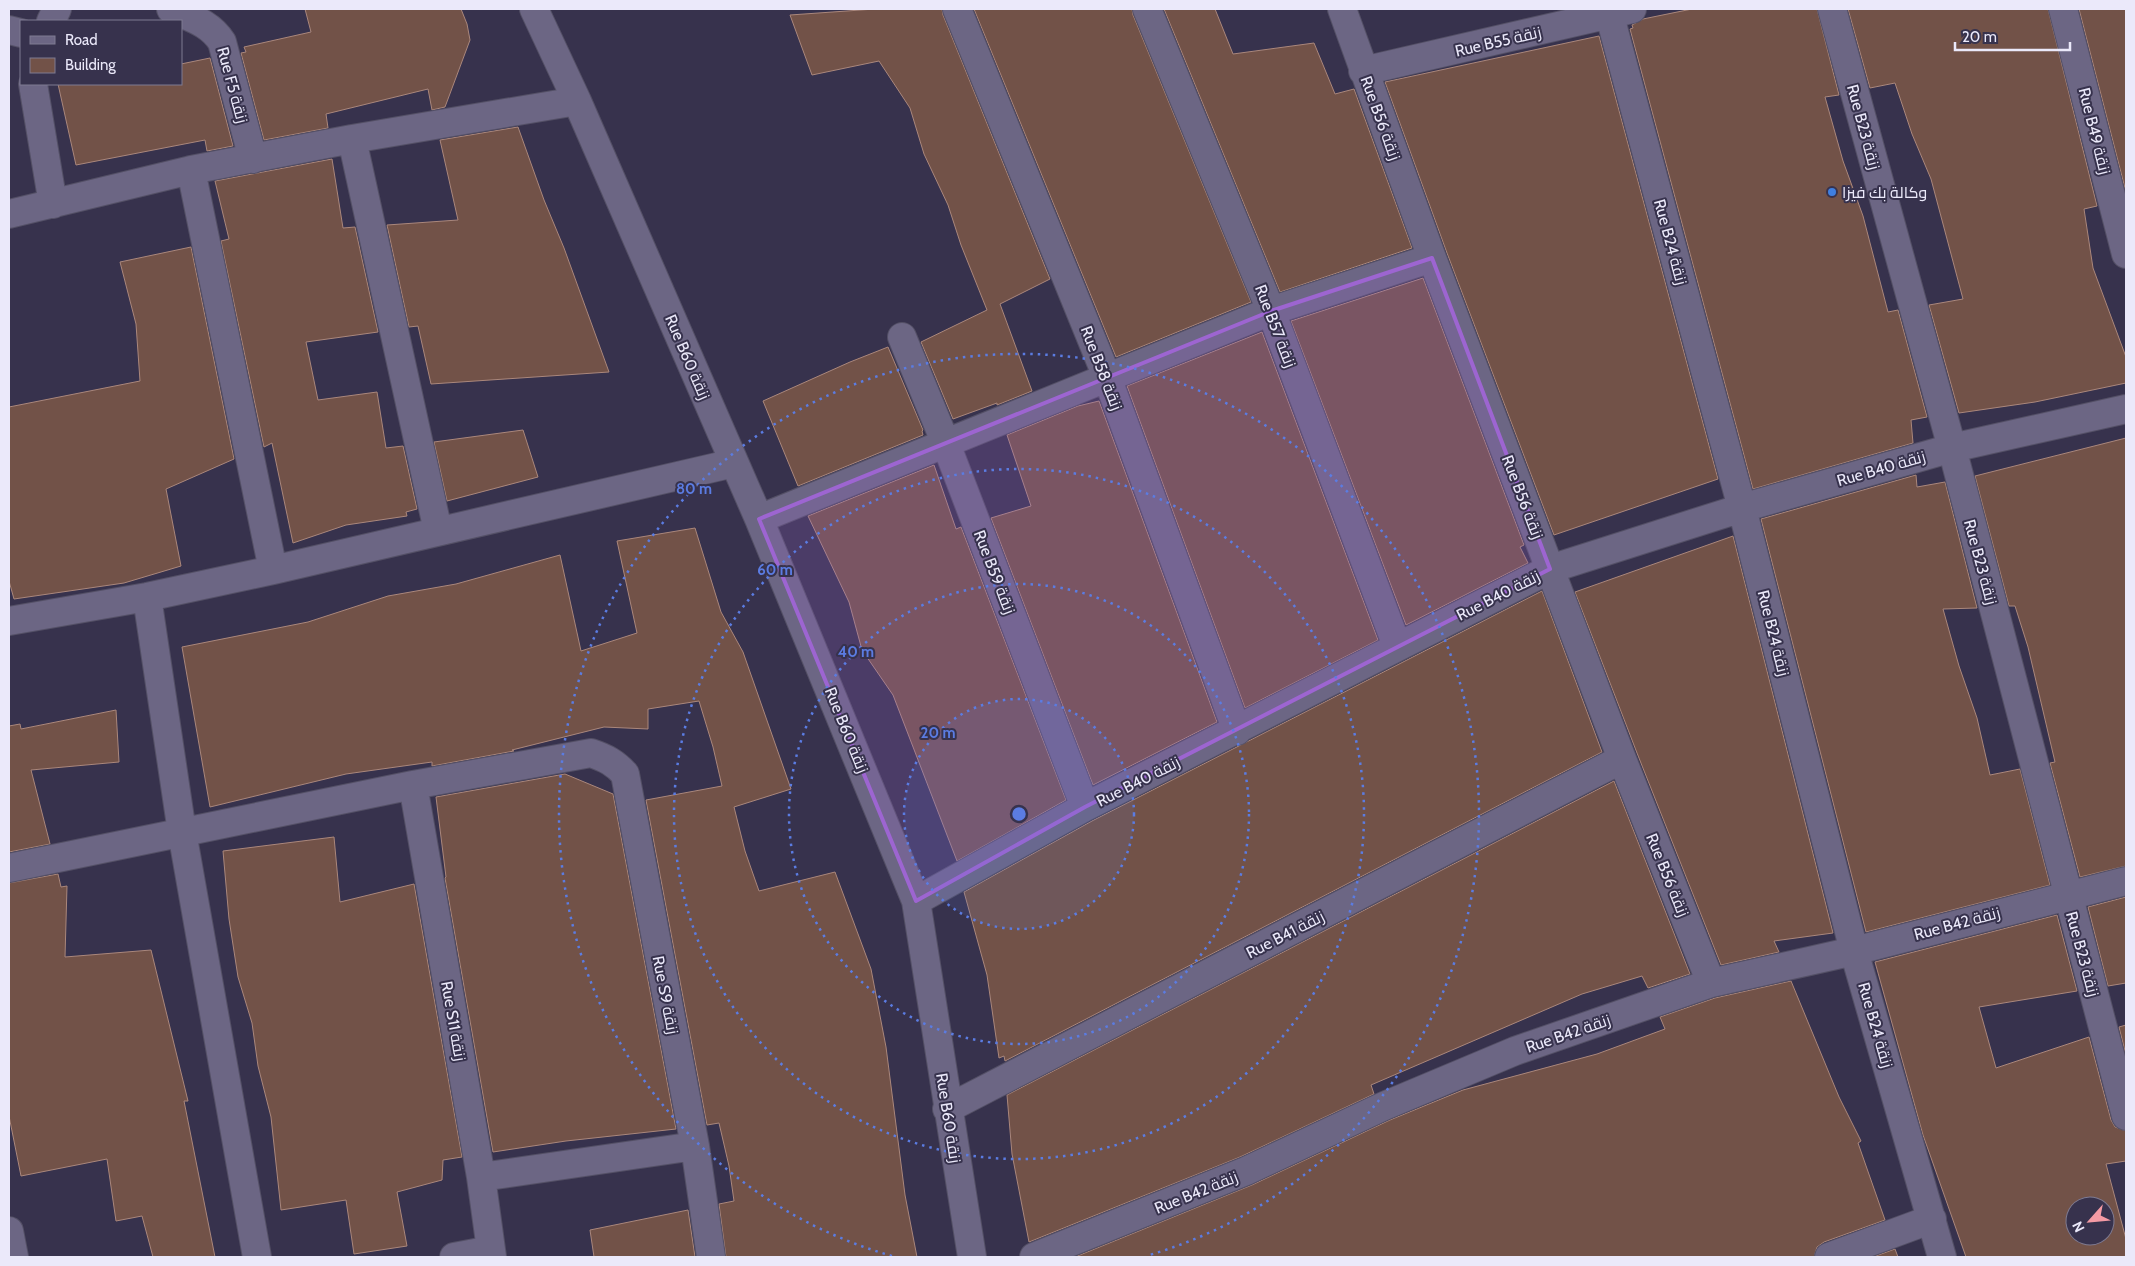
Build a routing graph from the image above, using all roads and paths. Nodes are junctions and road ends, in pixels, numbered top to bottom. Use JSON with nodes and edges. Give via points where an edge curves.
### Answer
{"nodes":[{"id":1,"x":171,"y":9,"type":"edge"},
{"id":2,"x":540,"y":9,"type":"edge"},
{"id":3,"x":957,"y":9,"type":"edge"},
{"id":4,"x":1147,"y":9,"type":"edge"},
{"id":5,"x":1342,"y":9,"type":"edge"},
{"id":6,"x":1832,"y":9,"type":"edge"},
{"id":7,"x":2064,"y":9,"type":"edge"},
{"id":8,"x":1616,"y":11,"type":"edge"},
{"id":9,"x":1363,"y":71,"type":"junction"},
{"id":10,"x":33,"y":85,"type":"edge"},
{"id":11,"x":577,"y":101,"type":"junction"},
{"id":12,"x":352,"y":139,"type":"junction"},
{"id":13,"x":253,"y":158,"type":"junction"},
{"id":14,"x":191,"y":170,"type":"junction"},
{"id":15,"x":53,"y":204,"type":"junction"},
{"id":16,"x":9,"y":214,"type":"edge"},
{"id":17,"x":2126,"y":254,"type":"edge"},
{"id":18,"x":1432,"y":258,"type":"junction"},
{"id":19,"x":1271,"y":311,"type":"junction"},
{"id":20,"x":902,"y":337,"type":"dead end"},
{"id":21,"x":1107,"y":378,"type":"junction"},
{"id":22,"x":2126,"y":409,"type":"edge"},
{"id":23,"x":946,"y":444,"type":"junction"},
{"id":24,"x":1952,"y":448,"type":"junction"},
{"id":25,"x":734,"y":463,"type":"junction"},
{"id":26,"x":1742,"y":508,"type":"junction"},
{"id":27,"x":759,"y":518,"type":"junction"},
{"id":28,"x":438,"y":531,"type":"junction"},
{"id":29,"x":1550,"y":568,"type":"junction"},
{"id":30,"x":273,"y":570,"type":"junction"},
{"id":31,"x":147,"y":597,"type":"junction"},
{"id":32,"x":9,"y":622,"type":"edge"},
{"id":33,"x":1397,"y":646,"type":"junction"},
{"id":34,"x":1237,"y":731,"type":"junction"},
{"id":35,"x":1622,"y":759,"type":"junction"},
{"id":36,"x":413,"y":785,"type":"junction"},
{"id":37,"x":1086,"y":807,"type":"junction"},
{"id":38,"x":182,"y":832,"type":"junction"},
{"id":39,"x":9,"y":868,"type":"edge"},
{"id":40,"x":2126,"y":881,"type":"edge"},
{"id":41,"x":2068,"y":894,"type":"junction"},
{"id":42,"x":916,"y":900,"type":"junction"},
{"id":43,"x":1854,"y":950,"type":"junction"},
{"id":44,"x":1711,"y":983,"type":"junction"},
{"id":45,"x":947,"y":1109,"type":"junction"},
{"id":46,"x":2126,"y":1116,"type":"edge"},
{"id":47,"x":695,"y":1146,"type":"junction"},
{"id":48,"x":481,"y":1177,"type":"junction"},
{"id":49,"x":1932,"y":1219,"type":"junction"},
{"id":50,"x":9,"y":1231,"type":"edge"},
{"id":51,"x":491,"y":1254,"type":"edge"},
{"id":52,"x":14,"y":1257,"type":"edge"},
{"id":53,"x":257,"y":1257,"type":"edge"},
{"id":54,"x":454,"y":1257,"type":"edge"},
{"id":55,"x":711,"y":1257,"type":"edge"},
{"id":56,"x":972,"y":1257,"type":"edge"},
{"id":57,"x":1034,"y":1257,"type":"edge"},
{"id":58,"x":1829,"y":1257,"type":"edge"},
{"id":59,"x":1942,"y":1257,"type":"edge"}],
"edges":[{"from":1,"to":13,"type":"street","name":"Rue F5 زنقة","via":[[204,24],[222,42]]},
{"from":2,"to":11,"type":"street","name":"Rue B60 زنقة"},
{"from":3,"to":21,"type":"street","name":"Rue B58 زنقة"},
{"from":4,"to":19,"type":"street","name":"Rue B57 زنقة"},
{"from":5,"to":9,"type":"street","name":"Rue B56 زنقة"},
{"from":6,"to":24,"type":"street","name":"Rue B23 زنقة"},
{"from":7,"to":17,"type":"street","name":"Rue B49 زنقة"},
{"from":8,"to":9,"type":"street","name":"Rue B55 زنقة"},
{"from":8,"to":26,"type":"street","name":"Rue B24 زنقة"},
{"from":9,"to":18,"type":"street","name":"Rue B56 زنقة"},
{"from":10,"to":15,"type":"street"},
{"from":11,"to":12,"type":"street"},
{"from":11,"to":25,"type":"street","name":"Rue B60 زنقة"},
{"from":12,"to":13,"type":"street"},
{"from":12,"to":28,"type":"street"},
{"from":13,"to":14,"type":"street"},
{"from":14,"to":15,"type":"street"},
{"from":14,"to":30,"type":"street"},
{"from":15,"to":16,"type":"street"},
{"from":18,"to":19,"type":"street"},
{"from":18,"to":29,"type":"street","name":"Rue B56 زنقة"},
{"from":19,"to":21,"type":"street"},
{"from":19,"to":33,"type":"street","name":"Rue B57 زنقة"},
{"from":20,"to":23,"type":"street","name":"Rue B59 زنقة"},
{"from":21,"to":23,"type":"street"},
{"from":21,"to":34,"type":"street","name":"Rue B58 زنقة"},
{"from":22,"to":24,"type":"street","name":"Rue B40 زنقة"},
{"from":23,"to":27,"type":"street"},
{"from":23,"to":37,"type":"street","name":"Rue B59 زنقة"},
{"from":24,"to":26,"type":"street","name":"Rue B40 زنقة"},
{"from":24,"to":41,"type":"street","name":"Rue B23 زنقة"},
{"from":25,"to":27,"type":"street","name":"Rue B60 زنقة"},
{"from":25,"to":28,"type":"street"},
{"from":26,"to":29,"type":"street","name":"Rue B40 زنقة"},
{"from":26,"to":43,"type":"street","name":"Rue B24 زنقة"},
{"from":27,"to":42,"type":"street","name":"Rue B60 زنقة"},
{"from":28,"to":30,"type":"street"},
{"from":29,"to":33,"type":"street","name":"Rue B40 زنقة"},
{"from":29,"to":35,"type":"street","name":"Rue B56 زنقة"},
{"from":30,"to":31,"type":"street"},
{"from":31,"to":32,"type":"street"},
{"from":31,"to":38,"type":"street"},
{"from":33,"to":34,"type":"street","name":"Rue B40 زنقة"},
{"from":34,"to":37,"type":"street","name":"Rue B40 زنقة"},
{"from":35,"to":44,"type":"street","name":"Rue B56 زنقة"},
{"from":35,"to":45,"type":"street","name":"Rue B41 زنقة"},
{"from":36,"to":38,"type":"street"},
{"from":36,"to":47,"type":"street","name":"Rue S9 زنقة","via":[[591,753],[617,765],[625,774]]},
{"from":36,"to":48,"type":"street","name":"Rue S11 زنقة"},
{"from":37,"to":42,"type":"street","name":"Rue B40 زنقة"},
{"from":38,"to":39,"type":"street"},
{"from":38,"to":53,"type":"street"},
{"from":40,"to":41,"type":"street","name":"Rue B42 زنقة"},
{"from":41,"to":43,"type":"street","name":"Rue B42 زنقة"},
{"from":41,"to":46,"type":"street","name":"Rue B23 زنقة"},
{"from":42,"to":45,"type":"street","name":"Rue B60 زنقة"},
{"from":43,"to":44,"type":"street","name":"Rue B42 زنقة"},
{"from":43,"to":49,"type":"street","name":"Rue B24 زنقة"},
{"from":44,"to":57,"type":"street","name":"Rue B42 زنقة","via":[[1515,1051],[1384,1106],[1246,1171]]},
{"from":45,"to":56,"type":"street","name":"Rue B60 زنقة"},
{"from":47,"to":48,"type":"street"},
{"from":47,"to":55,"type":"street","name":"Rue S9 زنقة"},
{"from":48,"to":51,"type":"street","name":"Rue S11 زنقة"},
{"from":49,"to":58,"type":"street"},
{"from":49,"to":59,"type":"street","name":"Rue B24 زنقة"},
{"from":50,"to":52,"type":"street"},
{"from":51,"to":54,"type":"street"}]}
